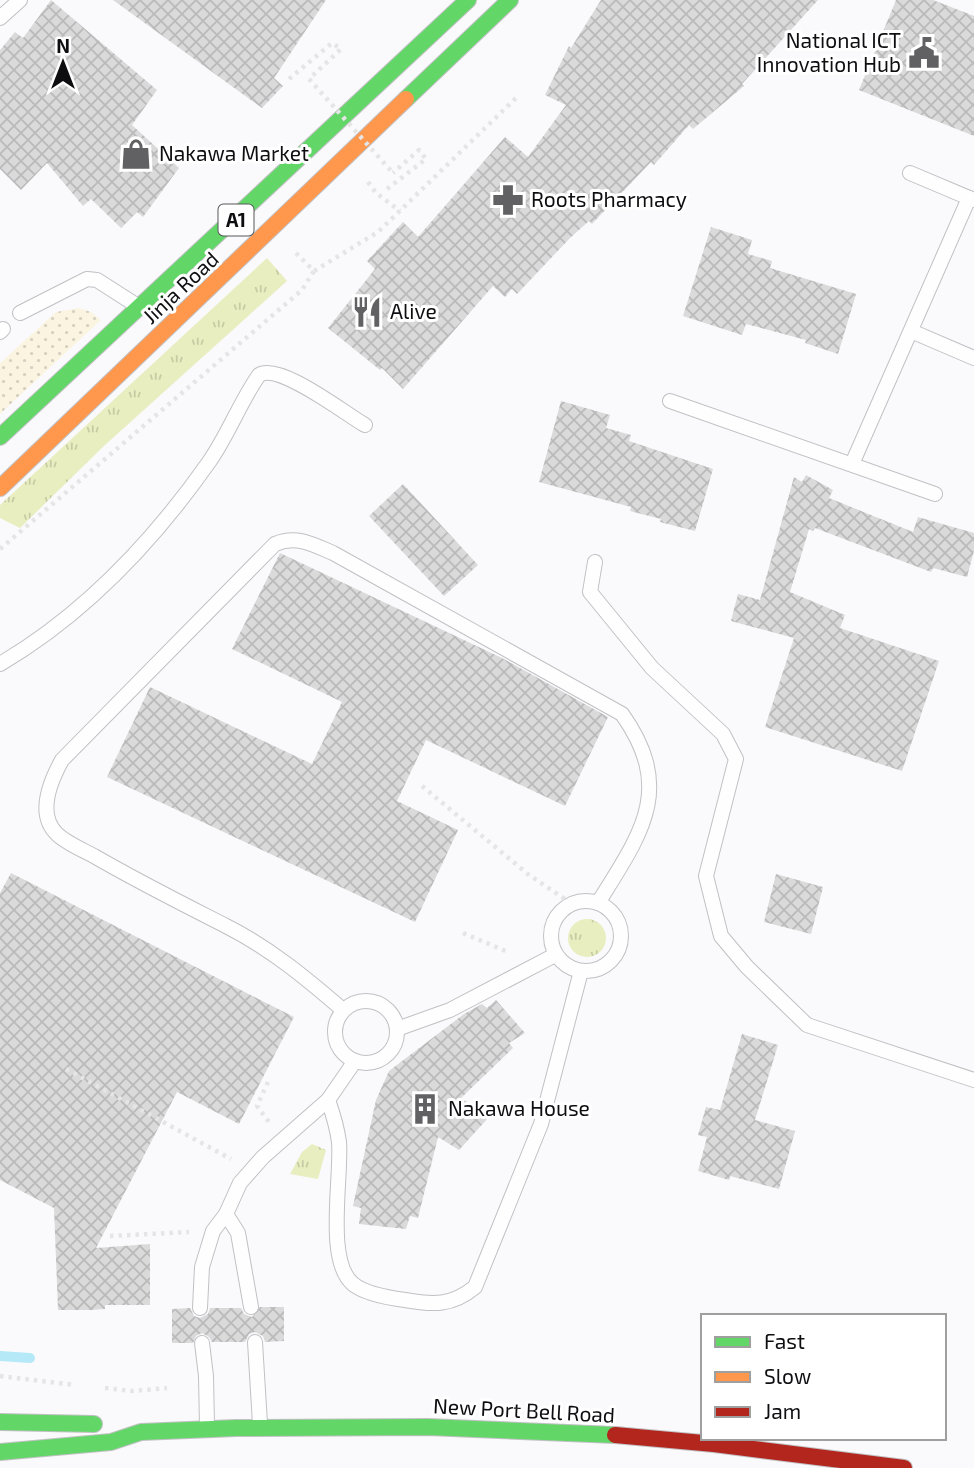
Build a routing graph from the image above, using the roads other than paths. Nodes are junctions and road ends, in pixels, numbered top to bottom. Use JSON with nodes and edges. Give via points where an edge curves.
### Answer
{"nodes":[{"id":1,"x":20,"y":0,"type":"edge"},
{"id":2,"x":468,"y":0,"type":"edge"},
{"id":3,"x":510,"y":0,"type":"edge"},
{"id":4,"x":0,"y":18,"type":"edge"},
{"id":5,"x":910,"y":173,"type":"dead end"},
{"id":6,"x":972,"y":199,"type":"edge"},
{"id":7,"x":140,"y":308,"type":"junction"},
{"id":8,"x":20,"y":313,"type":"dead end"},
{"id":9,"x":911,"y":331,"type":"junction"},
{"id":10,"x":974,"y":358,"type":"edge"},
{"id":11,"x":670,"y":401,"type":"dead end"},
{"id":12,"x":365,"y":425,"type":"dead end"},
{"id":13,"x":0,"y":438,"type":"edge"},
{"id":14,"x":852,"y":464,"type":"junction"},
{"id":15,"x":0,"y":488,"type":"edge"},
{"id":16,"x":935,"y":494,"type":"dead end"},
{"id":17,"x":595,"y":562,"type":"dead end"},
{"id":18,"x":0,"y":664,"type":"edge"},
{"id":19,"x":598,"y":903,"type":"junction"},
{"id":20,"x":555,"y":955,"type":"junction"},
{"id":21,"x":581,"y":971,"type":"junction"},
{"id":22,"x":343,"y":1010,"type":"junction"},
{"id":23,"x":397,"y":1029,"type":"junction"},
{"id":24,"x":355,"y":1061,"type":"junction"},
{"id":25,"x":974,"y":1080,"type":"edge"},
{"id":26,"x":328,"y":1100,"type":"junction"},
{"id":27,"x":226,"y":1214,"type":"junction"},
{"id":28,"x":251,"y":1307,"type":"dead end"},
{"id":29,"x":200,"y":1308,"type":"dead end"},
{"id":30,"x":202,"y":1342,"type":"dead end"},
{"id":31,"x":255,"y":1342,"type":"dead end"},
{"id":32,"x":0,"y":1422,"type":"edge"},
{"id":33,"x":207,"y":1428,"type":"junction"},
{"id":34,"x":260,"y":1428,"type":"junction"},
{"id":35,"x":141,"y":1432,"type":"junction"},
{"id":36,"x":0,"y":1452,"type":"edge"},
{"id":37,"x":904,"y":1468,"type":"edge"}],
"edges":[{"from":1,"to":4,"type":"lane"},
{"from":2,"to":7,"type":"main road","name":"Jinja Road","number":"A1"},
{"from":3,"to":15,"type":"main road","name":"Jinja Road","number":"A1"},
{"from":5,"to":6,"type":"lane"},
{"from":6,"to":9,"type":"lane"},
{"from":7,"to":8,"type":"lane","via":[[97,280],[87,279]]},
{"from":7,"to":13,"type":"main road","name":"Jinja Road","number":"A1"},
{"from":9,"to":10,"type":"lane"},
{"from":9,"to":14,"type":"lane"},
{"from":11,"to":14,"type":"lane"},
{"from":12,"to":18,"type":"lane","via":[[288,377],[273,371],[259,374],[210,461],[107,586]]},
{"from":14,"to":16,"type":"lane"},
{"from":17,"to":25,"type":"lane","via":[[590,592],[652,668],[723,734],[736,759],[706,876],[721,936],[807,1026]]},
{"from":19,"to":20,"type":"lane","via":[[571,903],[559,912],[550,940]]},
{"from":19,"to":21,"type":"lane","via":[[617,919],[621,945],[606,965]]},
{"from":19,"to":22,"type":"lane","via":[[641,832],[649,803],[644,752],[622,715],[333,553],[302,540],[275,544],[62,760],[47,788],[48,815],[55,834],[154,891],[229,927],[301,973]]},
{"from":20,"to":21,"type":"lane"},
{"from":20,"to":23,"type":"lane","via":[[450,1010]]},
{"from":21,"to":26,"type":"lane","via":[[541,1124],[475,1287],[461,1299],[428,1304],[388,1297],[354,1284],[342,1268],[338,1249],[339,1143]]},
{"from":22,"to":23,"type":"lane","via":[[354,1004],[376,1003],[386,1009]]},
{"from":22,"to":24,"type":"lane","via":[[334,1033],[337,1044]]},
{"from":23,"to":24,"type":"lane","via":[[389,1053],[379,1060]]},
{"from":24,"to":26,"type":"lane"},
{"from":26,"to":27,"type":"lane","via":[[250,1170]]},
{"from":27,"to":28,"type":"lane","via":[[238,1233]]},
{"from":27,"to":29,"type":"lane","via":[[213,1231],[202,1267]]},
{"from":30,"to":33,"type":"lane"},
{"from":31,"to":34,"type":"lane"},
{"from":32,"to":35,"type":"main road","name":"New Port Bell Road","via":[[113,1424]]},
{"from":33,"to":34,"type":"main road","name":"New Port Bell Road"},
{"from":33,"to":35,"type":"main road","name":"New Port Bell Road"},
{"from":34,"to":37,"type":"main road","name":"New Port Bell Road","via":[[455,1427],[619,1436]]},
{"from":35,"to":36,"type":"main road","name":"New Port Bell Road","via":[[111,1442]]}]}
